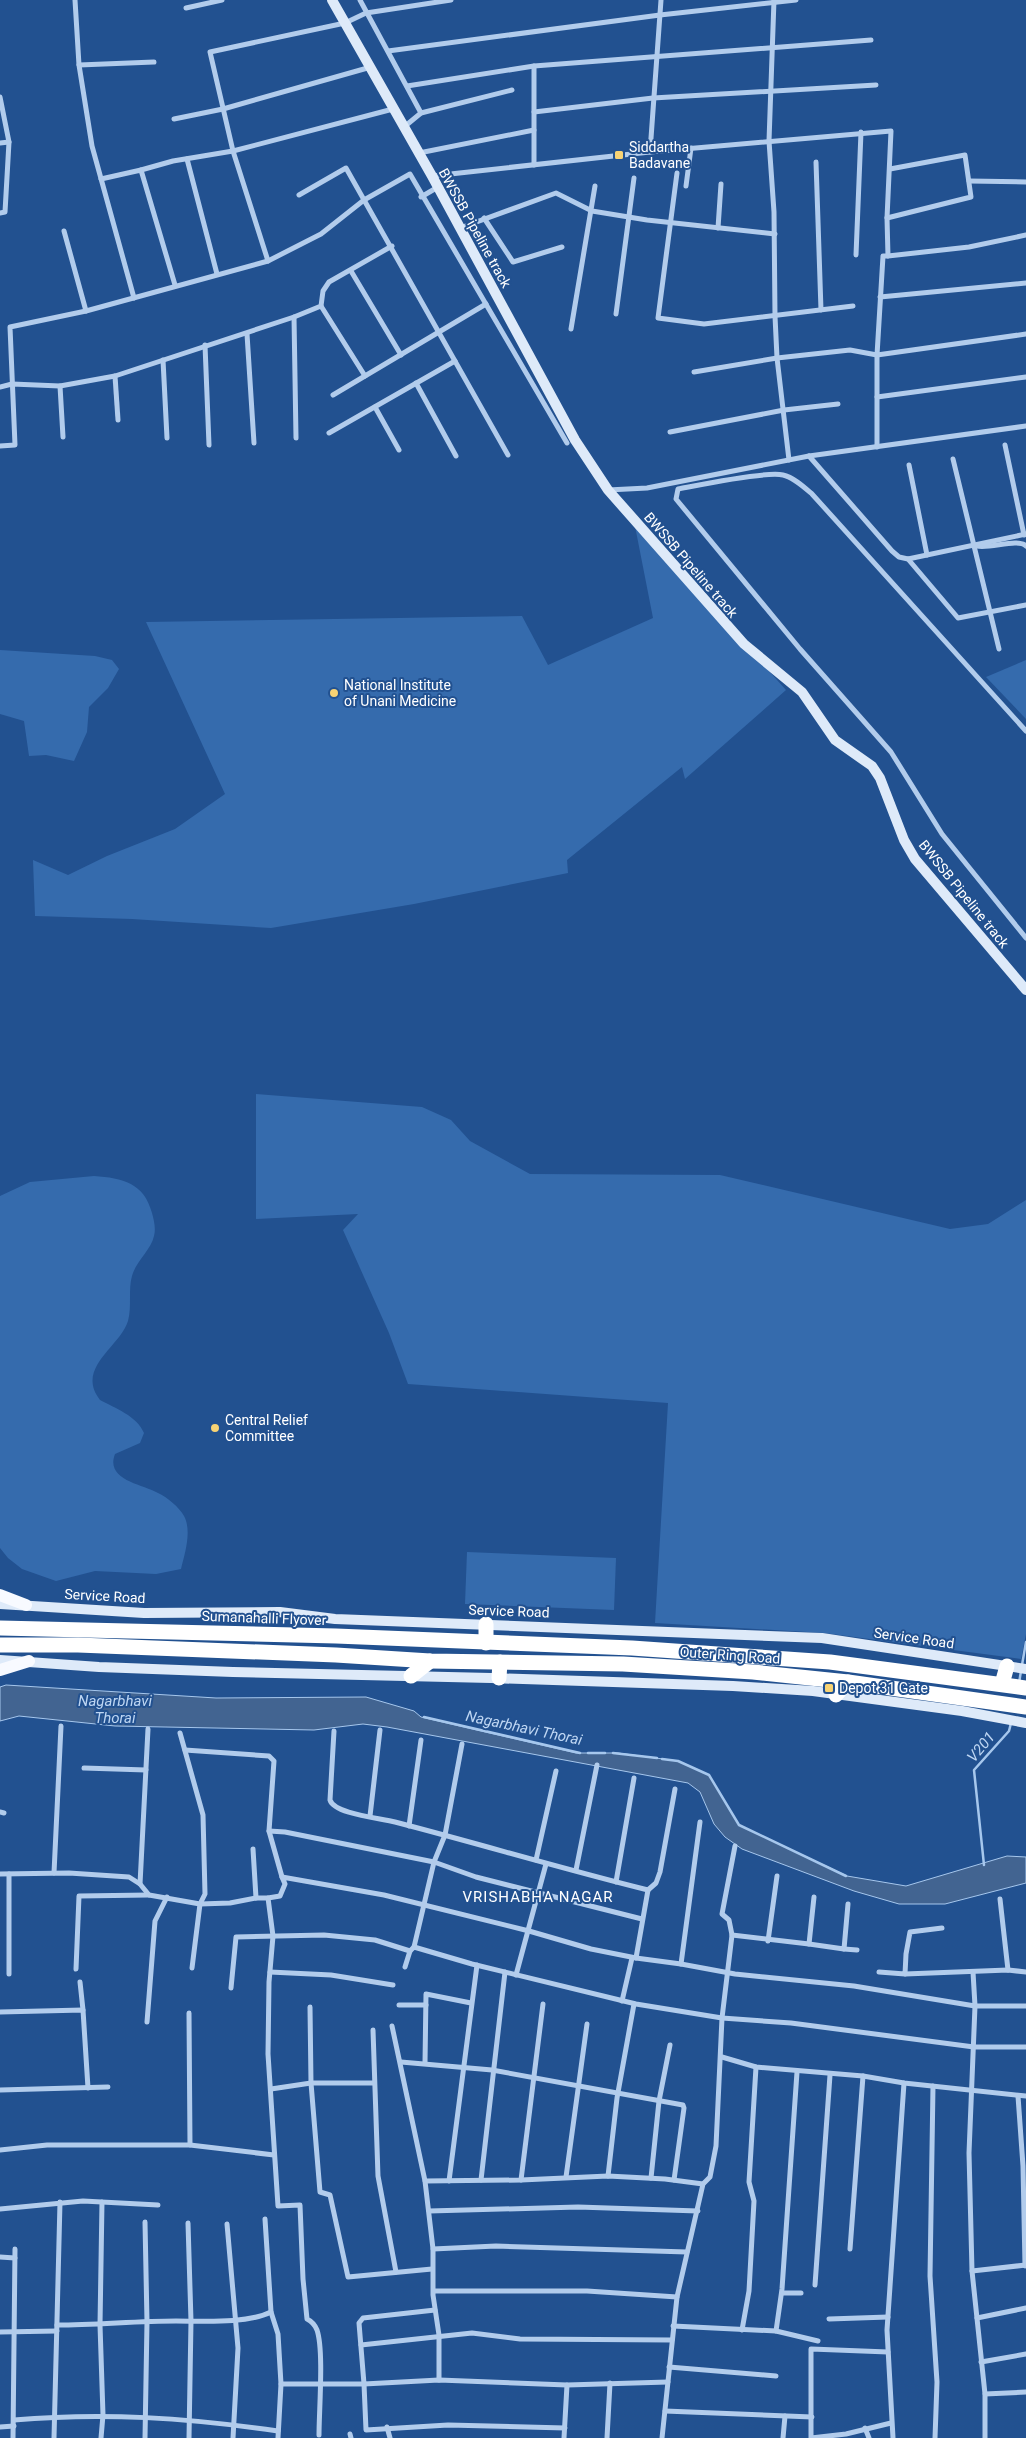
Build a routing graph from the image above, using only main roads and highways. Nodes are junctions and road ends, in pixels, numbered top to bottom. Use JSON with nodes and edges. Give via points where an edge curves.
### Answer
{"nodes":[{"id":1,"x":0,"y":1595,"type":"edge"},
{"id":2,"x":26,"y":1605,"type":"road end"},
{"id":3,"x":486,"y":1624,"type":"road end"},
{"id":4,"x":0,"y":1628,"type":"edge"},
{"id":5,"x":486,"y":1643,"type":"junction"},
{"id":6,"x":526,"y":1644,"type":"joint"},
{"id":7,"x":0,"y":1645,"type":"edge"},
{"id":8,"x":29,"y":1661,"type":"road end"},
{"id":9,"x":430,"y":1661,"type":"junction"},
{"id":10,"x":500,"y":1662,"type":"junction"},
{"id":11,"x":1011,"y":1666,"type":"road end"},
{"id":12,"x":0,"y":1670,"type":"edge"},
{"id":13,"x":411,"y":1676,"type":"road end"},
{"id":14,"x":499,"y":1678,"type":"road end"},
{"id":15,"x":848,"y":1682,"type":"junction"},
{"id":16,"x":1016,"y":1686,"type":"edge"},
{"id":17,"x":836,"y":1695,"type":"road end"},
{"id":18,"x":1018,"y":1705,"type":"edge"}],
"edges":[{"from":1,"to":2,"type":"main road"},
{"from":3,"to":5,"type":"highway"},
{"from":4,"to":5,"type":"highway","name":"Sumanahalli Flyover"},
{"from":5,"to":6,"type":"highway","name":"Sumanahalli Flyover"},
{"from":6,"to":16,"type":"highway","name":"Outer Ring Road","via":[[762,1656]]},
{"from":7,"to":9,"type":"highway","via":[[78,1645]]},
{"from":8,"to":12,"type":"main road"},
{"from":9,"to":10,"type":"highway","name":"Outer Ring Road"},
{"from":9,"to":13,"type":"highway"},
{"from":10,"to":14,"type":"highway"},
{"from":10,"to":15,"type":"highway","name":"Outer Ring Road","via":[[632,1665],[753,1672]]},
{"from":11,"to":16,"type":"highway"},
{"from":15,"to":17,"type":"highway"},
{"from":15,"to":18,"type":"highway","name":"Outer Ring Road"}]}
